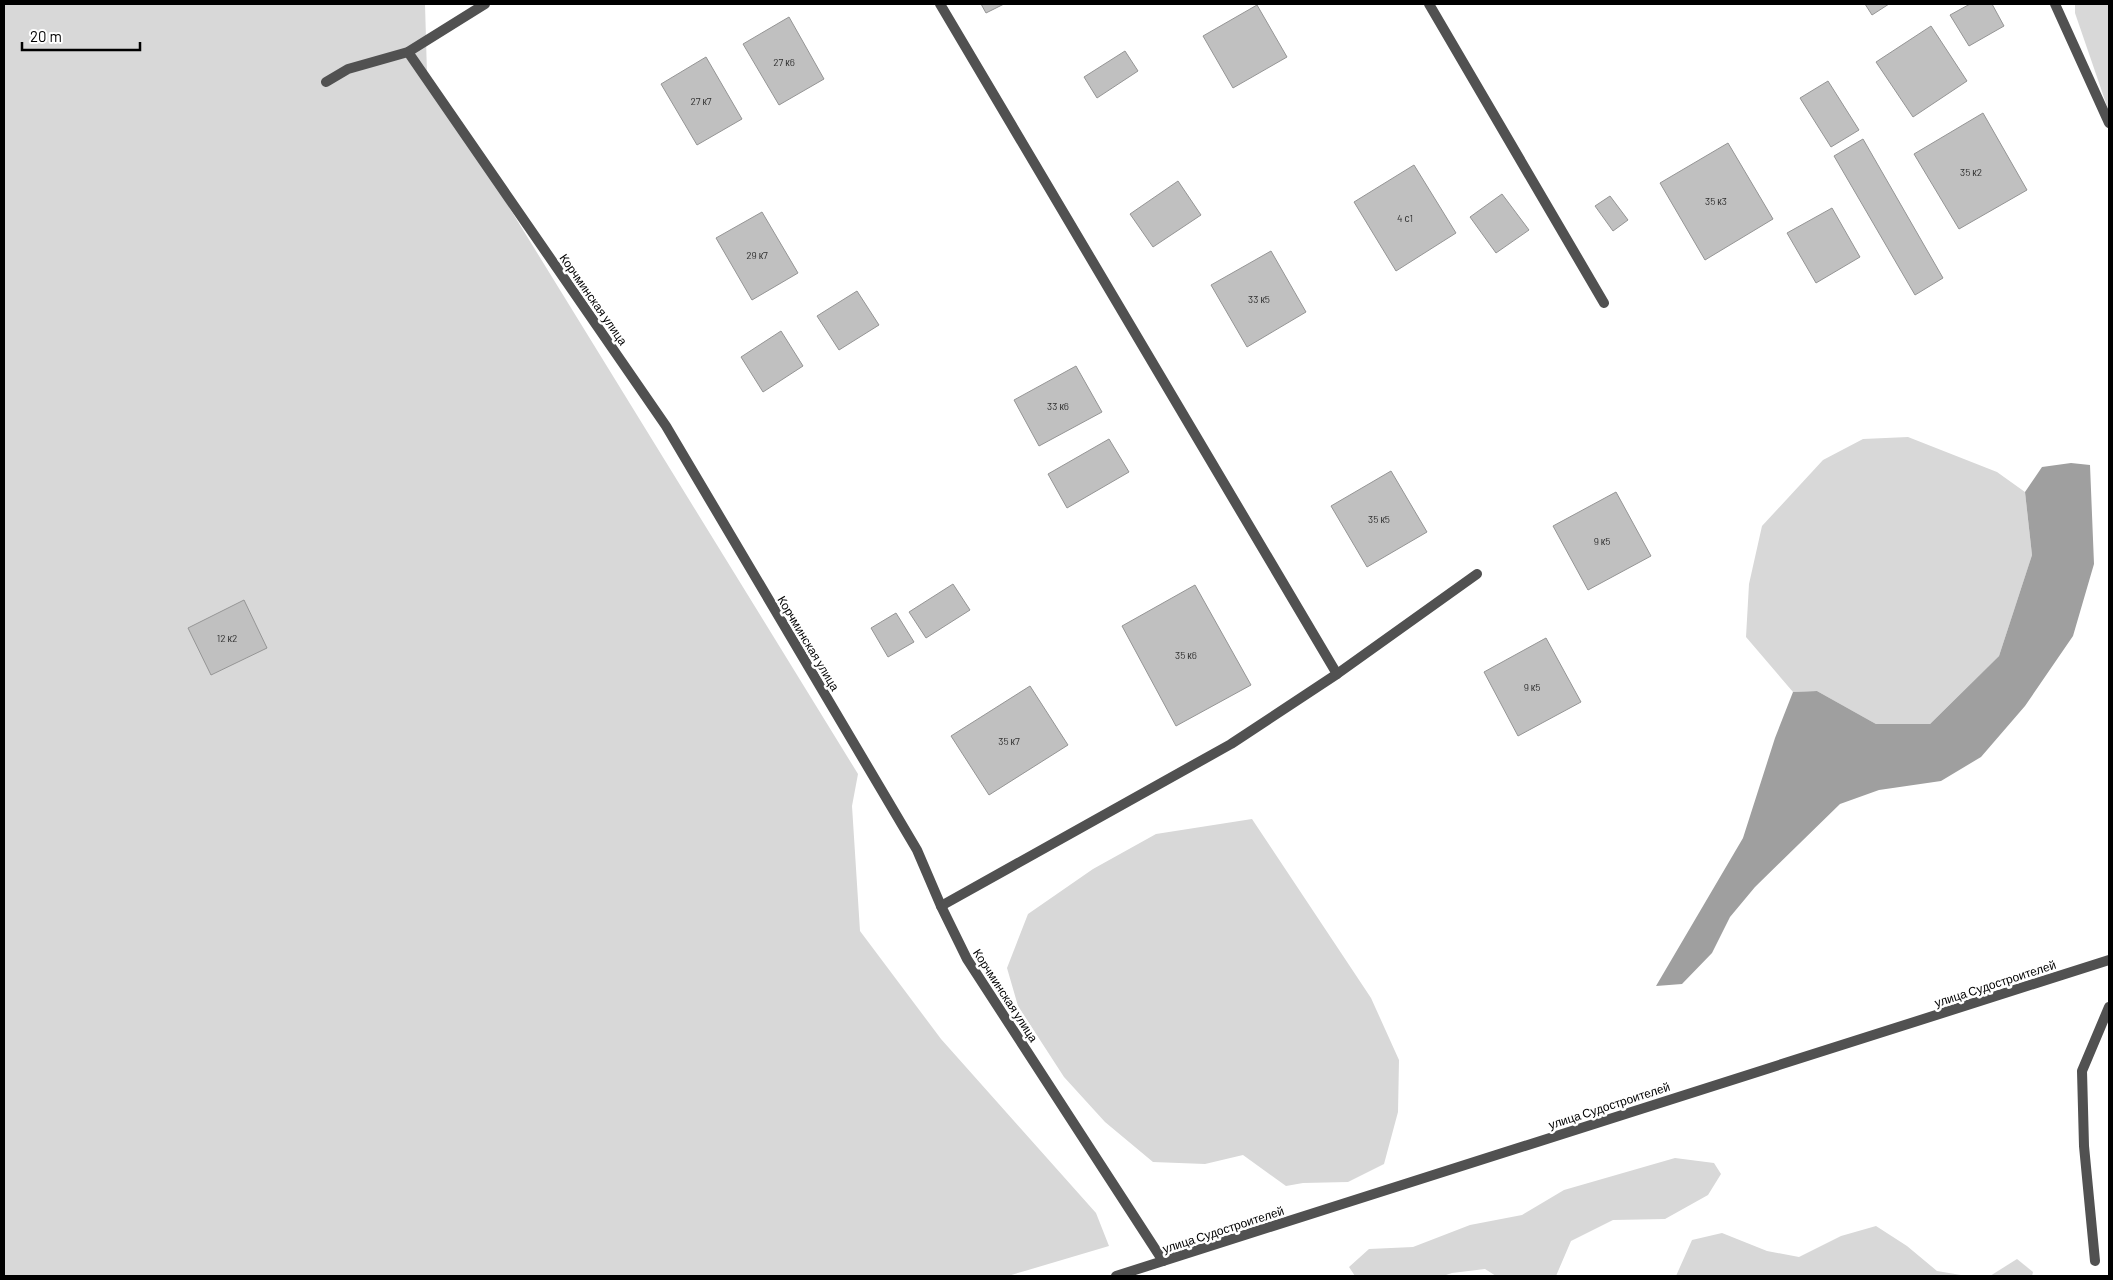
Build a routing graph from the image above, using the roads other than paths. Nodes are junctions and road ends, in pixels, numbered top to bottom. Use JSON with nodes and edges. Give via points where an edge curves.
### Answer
{"nodes":[{"id":1,"x":485,"y":4,"type":"edge"},
{"id":2,"x":940,"y":4,"type":"edge"},
{"id":3,"x":1429,"y":4,"type":"edge"},
{"id":4,"x":2055,"y":4,"type":"edge"},
{"id":5,"x":408,"y":52,"type":"junction"},
{"id":6,"x":326,"y":82,"type":"dead end"},
{"id":7,"x":2109,"y":123,"type":"edge"},
{"id":8,"x":1604,"y":303,"type":"dead end"},
{"id":9,"x":1477,"y":574,"type":"dead end"},
{"id":10,"x":1337,"y":674,"type":"junction"},
{"id":11,"x":941,"y":906,"type":"junction"},
{"id":12,"x":2109,"y":960,"type":"edge"},
{"id":13,"x":2109,"y":1006,"type":"edge"},
{"id":14,"x":1163,"y":1261,"type":"junction"},
{"id":15,"x":2095,"y":1261,"type":"dead end"},
{"id":16,"x":1116,"y":1276,"type":"edge"}],
"edges":[{"from":1,"to":5,"type":"street"},
{"from":2,"to":10,"type":"street"},
{"from":3,"to":8,"type":"street"},
{"from":4,"to":7,"type":"street"},
{"from":5,"to":6,"type":"street","via":[[348,69]]},
{"from":5,"to":11,"type":"street","name":"Корчминская улица","via":[[666,426],[917,850]]},
{"from":9,"to":10,"type":"street"},
{"from":10,"to":11,"type":"street","via":[[1231,744]]},
{"from":11,"to":14,"type":"street","name":"Корчминская улица","via":[[967,959]]},
{"from":12,"to":14,"type":"street","name":"улица Судостроителей"},
{"from":13,"to":15,"type":"street","via":[[2082,1071],[2084,1146]]},
{"from":14,"to":16,"type":"street","name":"улица Судостроителей"}]}
